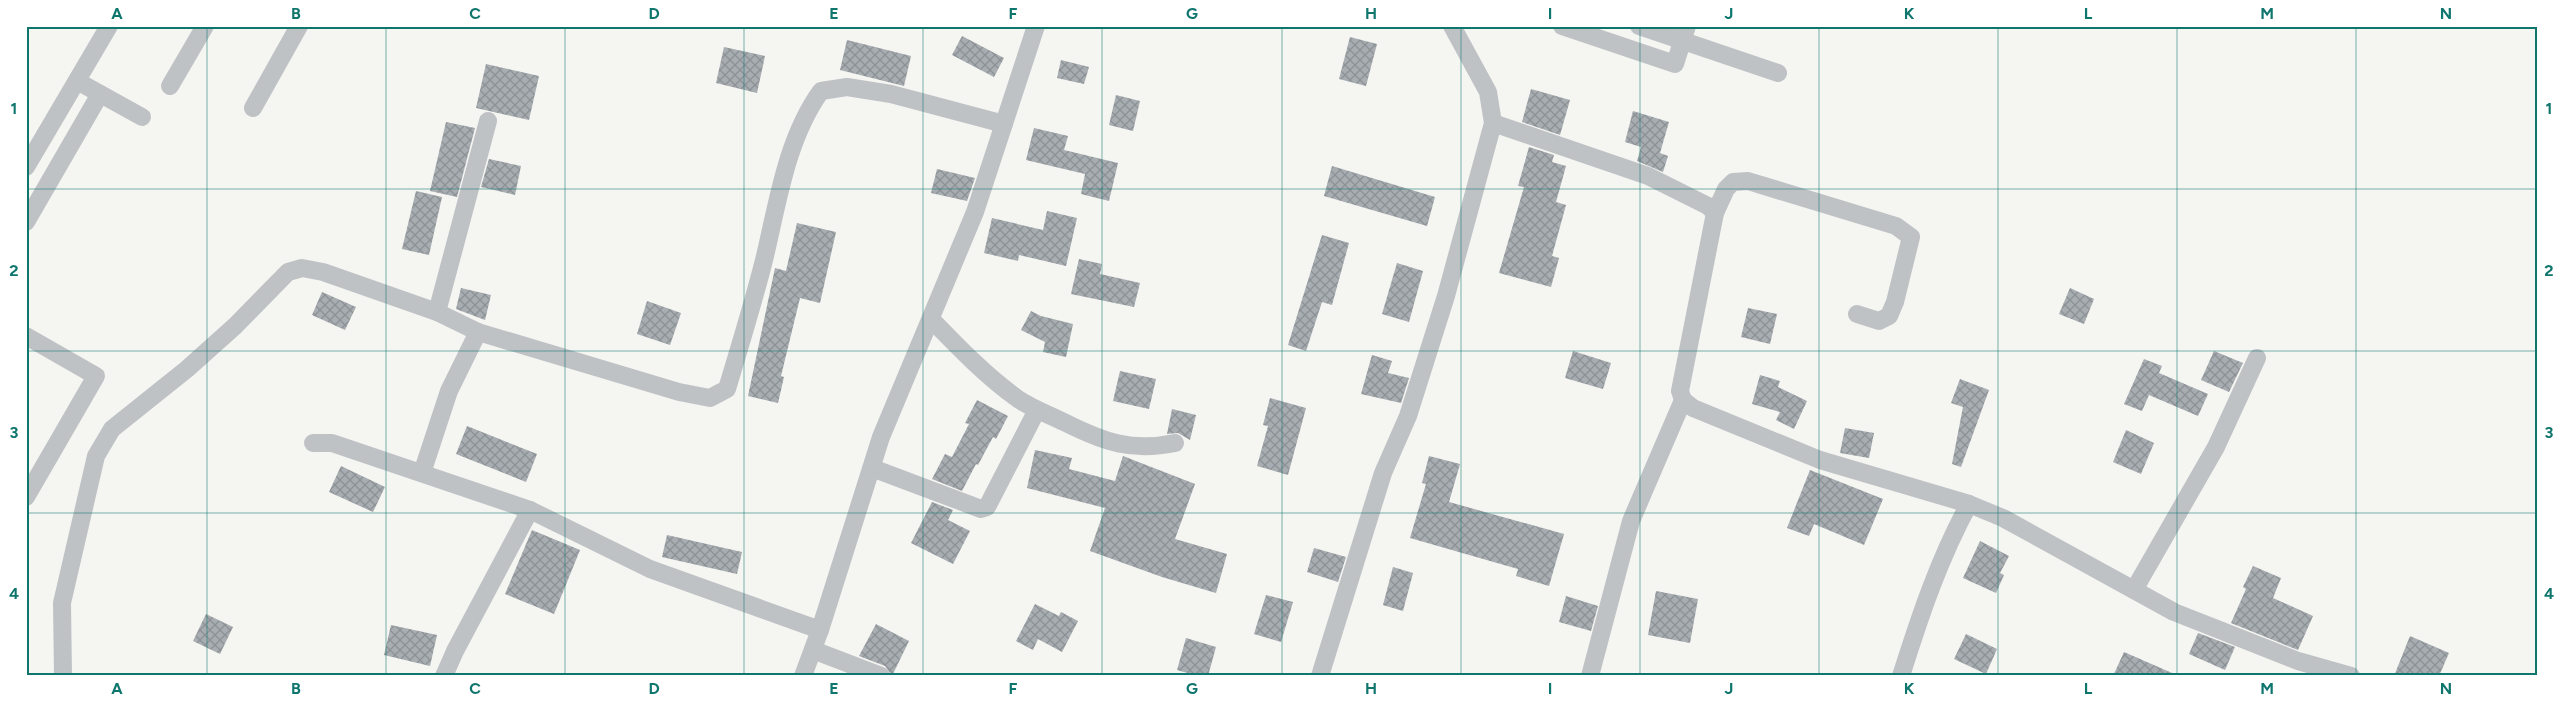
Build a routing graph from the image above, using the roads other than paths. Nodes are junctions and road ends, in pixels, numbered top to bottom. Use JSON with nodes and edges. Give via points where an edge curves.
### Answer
{"nodes":[{"id":1,"x":109,"y":26,"type":"edge"},
{"id":2,"x":205,"y":26,"type":"edge"},
{"id":3,"x":299,"y":26,"type":"edge"},
{"id":4,"x":1036,"y":26,"type":"edge"},
{"id":5,"x":1452,"y":26,"type":"edge"},
{"id":6,"x":1562,"y":26,"type":"edge"},
{"id":7,"x":1639,"y":26,"type":"edge"},
{"id":8,"x":1685,"y":34,"type":"edge"},
{"id":9,"x":1778,"y":73,"type":"dead end"},
{"id":10,"x":77,"y":81,"type":"junction"},
{"id":11,"x":170,"y":86,"type":"dead end"},
{"id":12,"x":100,"y":94,"type":"junction"},
{"id":13,"x":254,"y":108,"type":"dead end"},
{"id":14,"x":142,"y":117,"type":"dead end"},
{"id":15,"x":488,"y":121,"type":"dead end"},
{"id":16,"x":1493,"y":123,"type":"junction"},
{"id":17,"x":1004,"y":124,"type":"junction"},
{"id":18,"x":26,"y":168,"type":"edge"},
{"id":19,"x":1715,"y":212,"type":"junction"},
{"id":20,"x":26,"y":222,"type":"edge"},
{"id":21,"x":437,"y":312,"type":"junction"},
{"id":22,"x":1857,"y":314,"type":"dead end"},
{"id":23,"x":931,"y":319,"type":"junction"},
{"id":24,"x":478,"y":332,"type":"junction"},
{"id":25,"x":26,"y":336,"type":"edge"},
{"id":26,"x":2256,"y":358,"type":"dead end"},
{"id":27,"x":1683,"y":400,"type":"junction"},
{"id":28,"x":1037,"y":410,"type":"junction"},
{"id":29,"x":313,"y":443,"type":"dead end"},
{"id":30,"x":1175,"y":443,"type":"dead end"},
{"id":31,"x":872,"y":468,"type":"junction"},
{"id":32,"x":422,"y":473,"type":"junction"},
{"id":33,"x":26,"y":498,"type":"edge"},
{"id":34,"x":1969,"y":504,"type":"junction"},
{"id":35,"x":530,"y":510,"type":"junction"},
{"id":36,"x":2134,"y":590,"type":"junction"},
{"id":37,"x":820,"y":630,"type":"junction"},
{"id":38,"x":813,"y":650,"type":"junction"},
{"id":39,"x":2317,"y":671,"type":"edge"},
{"id":40,"x":63,"y":676,"type":"edge"},
{"id":41,"x":444,"y":676,"type":"edge"},
{"id":42,"x":803,"y":676,"type":"edge"},
{"id":43,"x":881,"y":676,"type":"edge"},
{"id":44,"x":1320,"y":676,"type":"edge"},
{"id":45,"x":1590,"y":676,"type":"edge"},
{"id":46,"x":1901,"y":676,"type":"edge"},
{"id":47,"x":2351,"y":676,"type":"edge"}],
"edges":[{"from":1,"to":10,"type":"street"},
{"from":2,"to":11,"type":"street"},
{"from":3,"to":13,"type":"street"},
{"from":4,"to":17,"type":"street"},
{"from":5,"to":16,"type":"street","via":[[1488,92]]},
{"from":6,"to":8,"type":"street","via":[[1675,64]]},
{"from":7,"to":8,"type":"street"},
{"from":8,"to":9,"type":"street"},
{"from":10,"to":12,"type":"street"},
{"from":10,"to":18,"type":"street"},
{"from":12,"to":14,"type":"street"},
{"from":12,"to":20,"type":"street"},
{"from":15,"to":21,"type":"street"},
{"from":16,"to":19,"type":"street","via":[[1648,176]]},
{"from":16,"to":44,"type":"street","via":[[1434,333],[1408,416],[1383,473]]},
{"from":17,"to":23,"type":"street","via":[[975,212]]},
{"from":17,"to":24,"type":"street","via":[[891,94],[848,87],[820,91],[806,111],[789,157],[753,303],[727,389],[710,398],[679,392]]},
{"from":19,"to":22,"type":"street","via":[[1733,182],[1748,181],[1896,226],[1908,233],[1911,237],[1889,316],[1879,321]]},
{"from":19,"to":27,"type":"street","via":[[1680,391]]},
{"from":21,"to":24,"type":"street"},
{"from":21,"to":40,"type":"street","via":[[324,272],[302,268],[288,272],[215,344],[112,429],[96,456],[62,603]]},
{"from":23,"to":28,"type":"street","via":[[994,380]]},
{"from":23,"to":31,"type":"street","via":[[881,437]]},
{"from":24,"to":32,"type":"street","via":[[450,391]]},
{"from":25,"to":33,"type":"street","via":[[96,376]]},
{"from":26,"to":36,"type":"street","via":[[2216,447]]},
{"from":27,"to":34,"type":"street","via":[[1693,408],[1820,460]]},
{"from":27,"to":45,"type":"street","via":[[1631,520]]},
{"from":28,"to":30,"type":"street","via":[[1092,436],[1128,446],[1152,448]]},
{"from":28,"to":31,"type":"street","via":[[987,508],[981,509]]},
{"from":29,"to":32,"type":"street","via":[[332,443]]},
{"from":31,"to":37,"type":"street"},
{"from":32,"to":35,"type":"street"},
{"from":34,"to":36,"type":"street","via":[[2003,518]]},
{"from":34,"to":46,"type":"street","via":[[1923,604]]},
{"from":35,"to":37,"type":"street","via":[[650,569]]},
{"from":35,"to":41,"type":"street"},
{"from":36,"to":39,"type":"street","via":[[2174,612]]},
{"from":37,"to":38,"type":"street"},
{"from":38,"to":42,"type":"street"},
{"from":38,"to":43,"type":"street"},
{"from":39,"to":47,"type":"street"}]}
